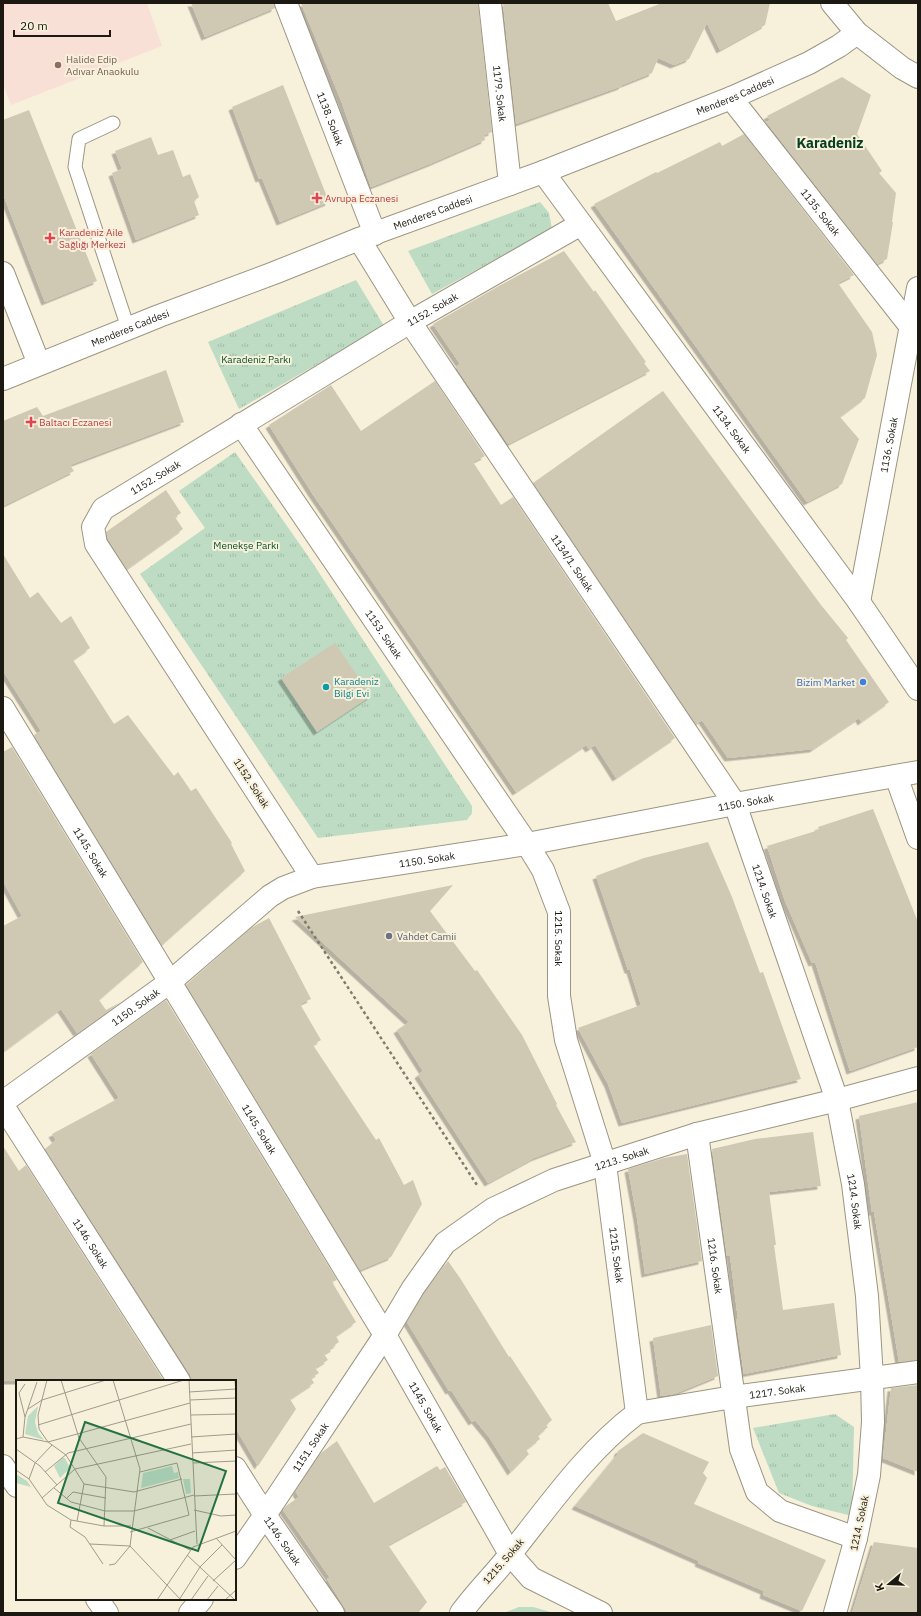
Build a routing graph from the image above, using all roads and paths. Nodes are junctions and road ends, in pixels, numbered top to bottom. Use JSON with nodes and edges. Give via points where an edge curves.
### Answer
{"nodes":[{"id":1,"x":286,"y":3,"type":"edge"},
{"id":2,"x":490,"y":3,"type":"edge"},
{"id":3,"x":832,"y":3,"type":"edge"},
{"id":4,"x":857,"y":33,"type":"junction"},
{"id":5,"x":918,"y":77,"type":"edge"},
{"id":6,"x":731,"y":98,"type":"junction"},
{"id":7,"x":114,"y":123,"type":"dead end"},
{"id":8,"x":543,"y":172,"type":"junction"},
{"id":9,"x":510,"y":184,"type":"junction"},
{"id":10,"x":581,"y":224,"type":"junction"},
{"id":11,"x":367,"y":236,"type":"junction"},
{"id":12,"x":3,"y":273,"type":"edge"},
{"id":13,"x":918,"y":288,"type":"edge"},
{"id":14,"x":410,"y":322,"type":"junction"},
{"id":15,"x":911,"y":327,"type":"junction"},
{"id":16,"x":128,"y":328,"type":"junction"},
{"id":17,"x":39,"y":364,"type":"junction"},
{"id":18,"x":3,"y":379,"type":"edge"},
{"id":19,"x":241,"y":424,"type":"junction"},
{"id":20,"x":859,"y":602,"type":"junction"},
{"id":21,"x":918,"y":689,"type":"edge"},
{"id":22,"x":3,"y":708,"type":"edge"},
{"id":23,"x":918,"y":772,"type":"edge"},
{"id":24,"x":896,"y":776,"type":"junction"},
{"id":25,"x":735,"y":804,"type":"junction"},
{"id":26,"x":918,"y":838,"type":"edge"},
{"id":27,"x":527,"y":844,"type":"junction"},
{"id":28,"x":312,"y":877,"type":"junction"},
{"id":29,"x":283,"y":888,"type":"junction"},
{"id":30,"x":170,"y":982,"type":"junction"},
{"id":31,"x":918,"y":1078,"type":"edge"},
{"id":32,"x":837,"y":1100,"type":"junction"},
{"id":33,"x":3,"y":1102,"type":"edge"},
{"id":34,"x":3,"y":1106,"type":"edge"},
{"id":35,"x":697,"y":1134,"type":"junction"},
{"id":36,"x":605,"y":1164,"type":"junction"},
{"id":37,"x":493,"y":1209,"type":"junction"},
{"id":38,"x":385,"y":1335,"type":"junction"},
{"id":39,"x":918,"y":1372,"type":"edge"},
{"id":40,"x":872,"y":1378,"type":"junction"},
{"id":41,"x":178,"y":1380,"type":"edge"},
{"id":42,"x":733,"y":1397,"type":"junction"},
{"id":43,"x":637,"y":1413,"type":"junction"},
{"id":44,"x":3,"y":1466,"type":"edge"},
{"id":45,"x":236,"y":1470,"type":"edge"},
{"id":46,"x":16,"y":1485,"type":"edge"},
{"id":47,"x":265,"y":1515,"type":"junction"},
{"id":48,"x":856,"y":1538,"type":"junction"},
{"id":49,"x":510,"y":1554,"type":"junction"},
{"id":50,"x":236,"y":1557,"type":"edge"},
{"id":51,"x":98,"y":1600,"type":"edge"},
{"id":52,"x":201,"y":1600,"type":"edge"},
{"id":53,"x":107,"y":1613,"type":"edge"},
{"id":54,"x":190,"y":1613,"type":"edge"},
{"id":55,"x":333,"y":1613,"type":"edge"},
{"id":56,"x":462,"y":1613,"type":"edge"},
{"id":57,"x":601,"y":1613,"type":"edge"},
{"id":58,"x":835,"y":1613,"type":"edge"}],
"edges":[{"from":1,"to":11,"type":"street","name":"1138. Sokak"},
{"from":2,"to":9,"type":"street","name":"1179. Sokak"},
{"from":3,"to":4,"type":"street"},
{"from":4,"to":5,"type":"street","via":[[902,68]]},
{"from":4,"to":6,"type":"street","name":"Menderes Caddesi","via":[[809,63]]},
{"from":6,"to":8,"type":"street","name":"Menderes Caddesi"},
{"from":6,"to":15,"type":"street","name":"1135. Sokak"},
{"from":7,"to":16,"type":"lane","via":[[79,139],[75,167]]},
{"from":8,"to":9,"type":"street","name":"Menderes Caddesi"},
{"from":8,"to":10,"type":"street","name":"1134. Sokak"},
{"from":9,"to":11,"type":"street","name":"Menderes Caddesi"},
{"from":10,"to":14,"type":"street","name":"1152. Sokak"},
{"from":10,"to":20,"type":"street","name":"1134. Sokak"},
{"from":11,"to":14,"type":"street","name":"1138. Sokak"},
{"from":11,"to":16,"type":"street","name":"Menderes Caddesi"},
{"from":12,"to":17,"type":"street"},
{"from":13,"to":15,"type":"street","name":"1136. Sokak"},
{"from":14,"to":19,"type":"street","name":"1152. Sokak"},
{"from":14,"to":25,"type":"street","name":"1134/1. Sokak"},
{"from":15,"to":20,"type":"street","name":"1136. Sokak"},
{"from":16,"to":17,"type":"street","name":"Menderes Caddesi"},
{"from":17,"to":18,"type":"street","name":"Menderes Caddesi"},
{"from":19,"to":27,"type":"street","name":"1153. Sokak"},
{"from":19,"to":28,"type":"street","name":"1152. Sokak","via":[[103,509],[93,527],[96,544]]},
{"from":20,"to":21,"type":"street","name":"1134. Sokak"},
{"from":22,"to":30,"type":"street","name":"1145. Sokak"},
{"from":23,"to":24,"type":"street","name":"1150. Sokak"},
{"from":24,"to":25,"type":"street","name":"1150. Sokak"},
{"from":24,"to":26,"type":"street"},
{"from":25,"to":27,"type":"street","name":"1150. Sokak"},
{"from":25,"to":32,"type":"street","name":"1214. Sokak"},
{"from":27,"to":28,"type":"street","name":"1150. Sokak"},
{"from":27,"to":36,"type":"street","name":"1215. Sokak","via":[[543,870],[559,912],[559,996],[566,1040]]},
{"from":28,"to":29,"type":"street","name":"1150. Sokak"},
{"from":29,"to":30,"type":"street","name":"1150. Sokak","via":[[270,896]]},
{"from":29,"to":37,"type":"path"},
{"from":30,"to":33,"type":"street","name":"1150. Sokak"},
{"from":30,"to":38,"type":"street","name":"1145. Sokak"},
{"from":31,"to":32,"type":"street","name":"1213. Sokak"},
{"from":32,"to":35,"type":"street","name":"1213. Sokak"},
{"from":32,"to":40,"type":"street","name":"1214. Sokak","via":[[854,1192],[867,1296]]},
{"from":34,"to":41,"type":"street","name":"1146. Sokak"},
{"from":35,"to":36,"type":"street","name":"1213. Sokak"},
{"from":35,"to":42,"type":"street","name":"1216. Sokak"},
{"from":36,"to":37,"type":"street","name":"1213. Sokak","via":[[554,1180]]},
{"from":36,"to":43,"type":"street","name":"1215. Sokak"},
{"from":37,"to":38,"type":"street","name":"1213. Sokak","via":[[445,1243],[413,1288]]},
{"from":38,"to":47,"type":"street","name":"1151. Sokak"},
{"from":38,"to":49,"type":"street","name":"1145. Sokak"},
{"from":39,"to":40,"type":"street","name":"1217. Sokak"},
{"from":40,"to":42,"type":"street","name":"1217. Sokak"},
{"from":40,"to":48,"type":"street","name":"1214. Sokak","via":[[873,1422],[869,1475]]},
{"from":42,"to":43,"type":"street","name":"1217. Sokak"},
{"from":42,"to":48,"type":"street","name":"1216. Sokak","via":[[741,1450],[757,1492],[780,1511]]},
{"from":43,"to":49,"type":"street","name":"1215. Sokak","via":[[616,1429],[580,1466]]},
{"from":44,"to":46,"type":"street"},
{"from":45,"to":47,"type":"street","name":"1146. Sokak"},
{"from":47,"to":50,"type":"street","name":"1151. Sokak"},
{"from":47,"to":55,"type":"street","name":"1146. Sokak"},
{"from":48,"to":58,"type":"street","name":"1214. Sokak"},
{"from":49,"to":56,"type":"street","name":"1215. Sokak","via":[[474,1594]]},
{"from":49,"to":57,"type":"street","name":"1145. Sokak","via":[[531,1578]]},
{"from":51,"to":53,"type":"street"},
{"from":52,"to":54,"type":"street"}]}
